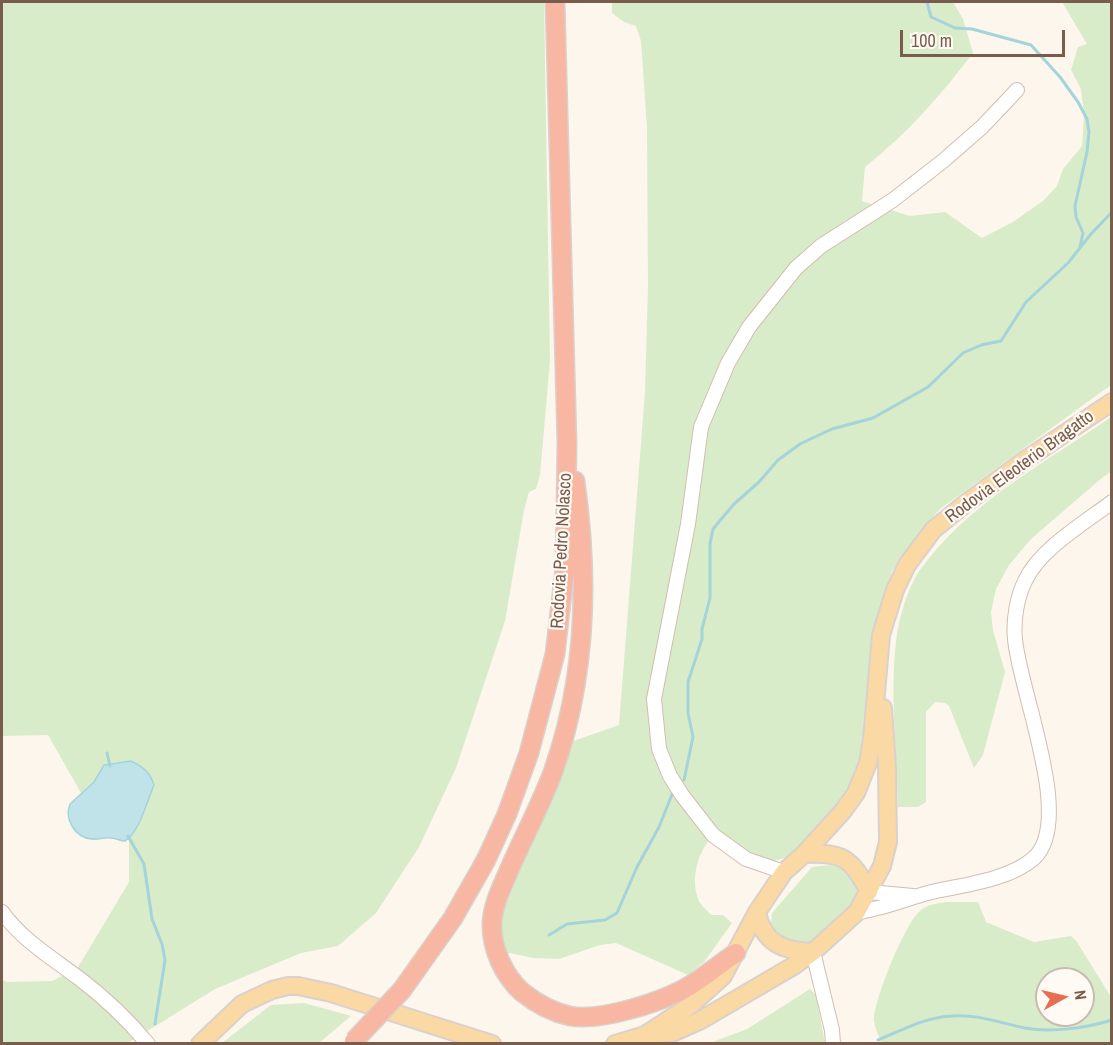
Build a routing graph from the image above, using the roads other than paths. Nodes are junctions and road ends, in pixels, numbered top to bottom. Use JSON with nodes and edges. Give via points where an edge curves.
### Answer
{"nodes":[{"id":1,"x":555,"y":2,"type":"edge"},
{"id":2,"x":1017,"y":90,"type":"dead end"},
{"id":3,"x":1112,"y":402,"type":"edge"},
{"id":4,"x":567,"y":444,"type":"junction"},
{"id":5,"x":1112,"y":502,"type":"edge"},
{"id":6,"x":879,"y":666,"type":"junction"},
{"id":7,"x":804,"y":854,"type":"junction"},
{"id":8,"x":784,"y":872,"type":"junction"},
{"id":9,"x":869,"y":892,"type":"junction"},
{"id":10,"x":915,"y":896,"type":"junction"},
{"id":11,"x":757,"y":912,"type":"junction"},
{"id":12,"x":857,"y":912,"type":"junction"},
{"id":13,"x":3,"y":915,"type":"edge"},
{"id":14,"x":813,"y":952,"type":"junction"},
{"id":15,"x":736,"y":953,"type":"junction"},
{"id":16,"x":795,"y":965,"type":"junction"},
{"id":17,"x":819,"y":980,"type":"junction"},
{"id":18,"x":645,"y":1035,"type":"junction"},
{"id":19,"x":353,"y":1042,"type":"edge"},
{"id":20,"x":148,"y":1044,"type":"edge"},
{"id":21,"x":200,"y":1044,"type":"edge"},
{"id":22,"x":492,"y":1044,"type":"edge"},
{"id":23,"x":615,"y":1044,"type":"edge"},
{"id":24,"x":833,"y":1044,"type":"edge"}],
"edges":[{"from":1,"to":4,"type":"highway","name":"Rodovia Pedro Nolasco"},
{"from":2,"to":8,"type":"street","via":[[943,161],[821,246],[796,268],[749,327],[728,363],[701,427],[688,524],[654,699],[659,749],[682,795],[713,834],[746,859]]},
{"from":3,"to":6,"type":"main road","name":"Rodovia Eleoterio Bragatto","via":[[1025,460],[933,530],[907,565],[895,590],[881,635]]},
{"from":4,"to":15,"type":"highway","via":[[577,489],[583,551],[580,656],[570,717],[552,773],[496,900],[492,923],[496,951],[508,976],[536,1004],[555,1012],[590,1017],[662,999],[690,986]]},
{"from":4,"to":19,"type":"highway","name":"Rodovia Pedro Nolasco","bridge":true,"via":[[565,568],[555,654],[529,753],[486,860],[453,918],[402,990]]},
{"from":5,"to":10,"type":"street","via":[[1056,544],[1032,568],[1018,600],[1014,638],[1050,798],[1045,844],[1035,858],[994,878]]},
{"from":6,"to":7,"type":"main road","name":"Rodovia Eleoterio Bragatto","via":[[868,763],[856,793]]},
{"from":6,"to":9,"type":"main road","name":"Rodovia Eleoterio Bragatto","via":[[888,842],[882,867]]},
{"from":7,"to":8,"type":"main road","name":"Rodovia Eleoterio Bragatto"},
{"from":7,"to":9,"type":"main road","via":[[827,853],[846,860]]},
{"from":8,"to":11,"type":"main road","name":"Rodovia Eleoterio Bragatto"},
{"from":9,"to":10,"type":"street"},
{"from":9,"to":12,"type":"main road","name":"Rodovia Eleoterio Bragatto"},
{"from":10,"to":12,"type":"street"},
{"from":11,"to":14,"type":"main road","via":[[764,932],[779,946]]},
{"from":11,"to":15,"type":"main road","name":"Rodovia Eleoterio Bragatto"},
{"from":12,"to":14,"type":"main road","name":"Rodovia Eleoterio Bragatto"},
{"from":13,"to":20,"type":"street","via":[[35,946],[103,998]]},
{"from":14,"to":16,"type":"main road","name":"Rodovia Eleoterio Bragatto"},
{"from":14,"to":17,"type":"street"},
{"from":15,"to":18,"type":"main road","name":"Rodovia Eleoterio Bragatto","via":[[723,976],[708,991]]},
{"from":16,"to":17,"type":"street"},
{"from":16,"to":18,"type":"main road","name":"Rodovia Eleoterio Bragatto","via":[[701,1020],[672,1033]]},
{"from":17,"to":24,"type":"street"},
{"from":18,"to":23,"type":"main road"},
{"from":21,"to":22,"type":"main road","via":[[242,1004],[272,990],[298,986],[332,993]]}]}
